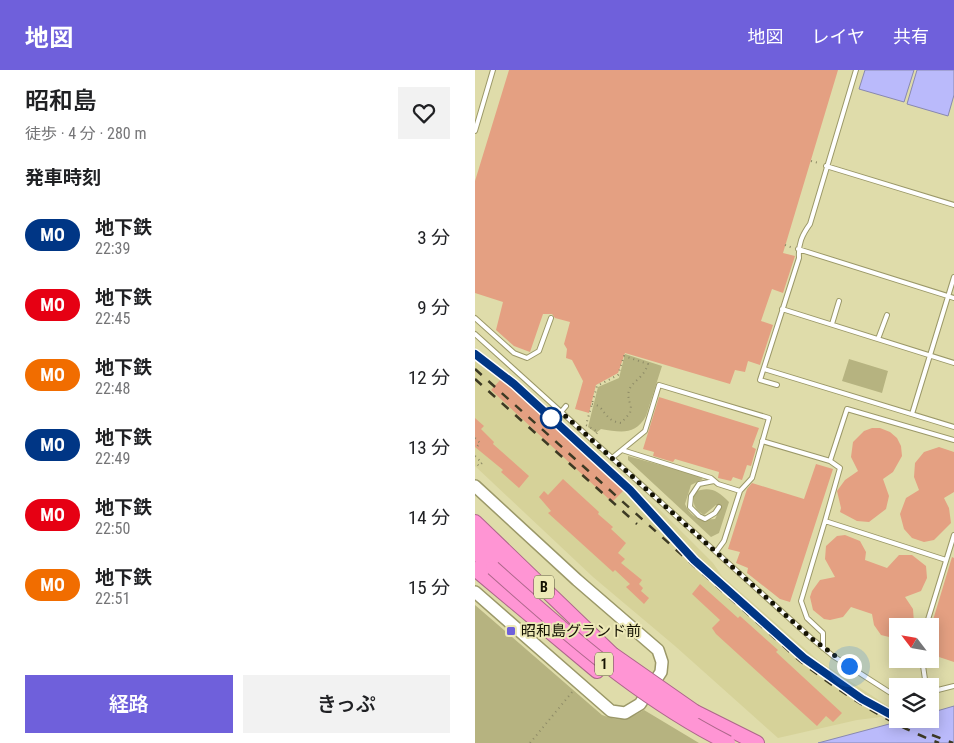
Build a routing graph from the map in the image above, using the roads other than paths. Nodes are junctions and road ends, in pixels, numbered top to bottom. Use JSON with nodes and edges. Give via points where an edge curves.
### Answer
{"nodes":[{"id":1,"x":493,"y":70,"type":"edge"},
{"id":2,"x":856,"y":70,"type":"edge"},
{"id":3,"x":475,"y":131,"type":"edge"},
{"id":4,"x":826,"y":166,"type":"junction"},
{"id":5,"x":954,"y":205,"type":"edge"},
{"id":6,"x":798,"y":249,"type":"junction"},
{"id":7,"x":954,"y":277,"type":"edge"},
{"id":8,"x":948,"y":296,"type":"junction"},
{"id":9,"x":954,"y":298,"type":"edge"},
{"id":10,"x":839,"y":301,"type":"dead end"},
{"id":11,"x":782,"y":309,"type":"junction"},
{"id":12,"x":887,"y":315,"type":"dead end"},
{"id":13,"x":475,"y":318,"type":"edge"},
{"id":14,"x":551,"y":318,"type":"dead end"},
{"id":15,"x":832,"y":324,"type":"junction"},
{"id":16,"x":475,"y":334,"type":"edge"},
{"id":17,"x":879,"y":339,"type":"junction"},
{"id":18,"x":930,"y":355,"type":"junction"},
{"id":19,"x":954,"y":363,"type":"edge"},
{"id":20,"x":763,"y":369,"type":"junction"},
{"id":21,"x":777,"y":385,"type":"dead end"},
{"id":22,"x":566,"y":406,"type":"dead end"},
{"id":23,"x":561,"y":412,"type":"junction"},
{"id":24,"x":912,"y":414,"type":"junction"},
{"id":25,"x":954,"y":427,"type":"edge"},
{"id":26,"x":954,"y":440,"type":"edge"},
{"id":27,"x":762,"y":441,"type":"junction"},
{"id":28,"x":622,"y":450,"type":"junction"},
{"id":29,"x":612,"y":458,"type":"junction"},
{"id":30,"x":830,"y":461,"type":"junction"},
{"id":31,"x":714,"y":481,"type":"junction"},
{"id":32,"x":475,"y":486,"type":"edge"},
{"id":33,"x":739,"y":491,"type":"junction"},
{"id":34,"x":719,"y":507,"type":"dead end"},
{"id":35,"x":825,"y":521,"type":"junction"},
{"id":36,"x":475,"y":522,"type":"edge"},
{"id":37,"x":954,"y":535,"type":"edge"},
{"id":38,"x":475,"y":537,"type":"edge"},
{"id":39,"x":475,"y":552,"type":"edge"},
{"id":40,"x":716,"y":552,"type":"junction"},
{"id":41,"x":946,"y":560,"type":"junction"},
{"id":42,"x":475,"y":569,"type":"edge"},
{"id":43,"x":475,"y":592,"type":"edge"},
{"id":44,"x":928,"y":618,"type":"edge"},
{"id":45,"x":823,"y":648,"type":"junction"},
{"id":46,"x":612,"y":654,"type":"junction"},
{"id":47,"x":954,"y":686,"type":"edge"},
{"id":48,"x":939,"y":690,"type":"edge"},
{"id":49,"x":889,"y":692,"type":"edge"},
{"id":50,"x":669,"y":711,"type":"junction"},
{"id":51,"x":728,"y":743,"type":"edge"},
{"id":52,"x":757,"y":743,"type":"edge"}],
"edges":[{"from":1,"to":3,"type":"lane"},
{"from":2,"to":4,"type":"lane"},
{"from":4,"to":5,"type":"lane"},
{"from":4,"to":6,"type":"lane","via":[[810,224],[803,232]]},
{"from":6,"to":8,"type":"lane"},
{"from":6,"to":11,"type":"lane","via":[[799,258]]},
{"from":7,"to":8,"type":"lane"},
{"from":8,"to":9,"type":"lane"},
{"from":8,"to":18,"type":"lane"},
{"from":10,"to":15,"type":"lane"},
{"from":11,"to":15,"type":"lane"},
{"from":11,"to":20,"type":"lane"},
{"from":12,"to":17,"type":"lane"},
{"from":13,"to":14,"type":"lane","via":[[514,353],[527,358],[539,351]]},
{"from":15,"to":17,"type":"lane"},
{"from":16,"to":23,"type":"lane"},
{"from":17,"to":18,"type":"lane"},
{"from":18,"to":19,"type":"lane"},
{"from":18,"to":24,"type":"lane"},
{"from":20,"to":21,"type":"lane","via":[[760,380]]},
{"from":20,"to":24,"type":"lane"},
{"from":22,"to":23,"type":"lane"},
{"from":23,"to":29,"type":"lane"},
{"from":24,"to":25,"type":"lane"},
{"from":26,"to":30,"type":"lane","via":[[847,409]]},
{"from":27,"to":28,"type":"lane","via":[[769,418],[659,386],[645,431]]},
{"from":27,"to":30,"type":"lane"},
{"from":27,"to":33,"type":"lane","via":[[752,478]]},
{"from":28,"to":29,"type":"lane"},
{"from":28,"to":31,"type":"lane"},
{"from":29,"to":40,"type":"lane"},
{"from":30,"to":35,"type":"lane","via":[[840,468]]},
{"from":31,"to":33,"type":"lane"},
{"from":31,"to":34,"type":"lane","via":[[699,484],[691,496],[690,507],[705,519]]},
{"from":32,"to":43,"type":"street","via":[[653,645],[661,656],[663,666],[660,675],[640,704],[630,712],[619,714],[609,710]]},
{"from":33,"to":40,"type":"lane","via":[[724,541]]},
{"from":35,"to":41,"type":"lane"},
{"from":35,"to":45,"type":"lane","via":[[801,601],[807,618],[823,633]]},
{"from":36,"to":46,"type":"highway","number":"B"},
{"from":37,"to":41,"type":"lane"},
{"from":38,"to":46,"type":"highway","number":"1"},
{"from":39,"to":50,"type":"highway","number":"1","bridge":true,"via":[[587,651]]},
{"from":40,"to":45,"type":"lane"},
{"from":41,"to":44,"type":"lane"},
{"from":42,"to":50,"type":"highway","number":"B","bridge":true,"via":[[583,661]]},
{"from":45,"to":49,"type":"lane"},
{"from":46,"to":52,"type":"highway","number":"1","bridge":true,"via":[[695,712]]},
{"from":47,"to":48,"type":"lane"},
{"from":50,"to":51,"type":"highway","number":"1","bridge":true}]}
